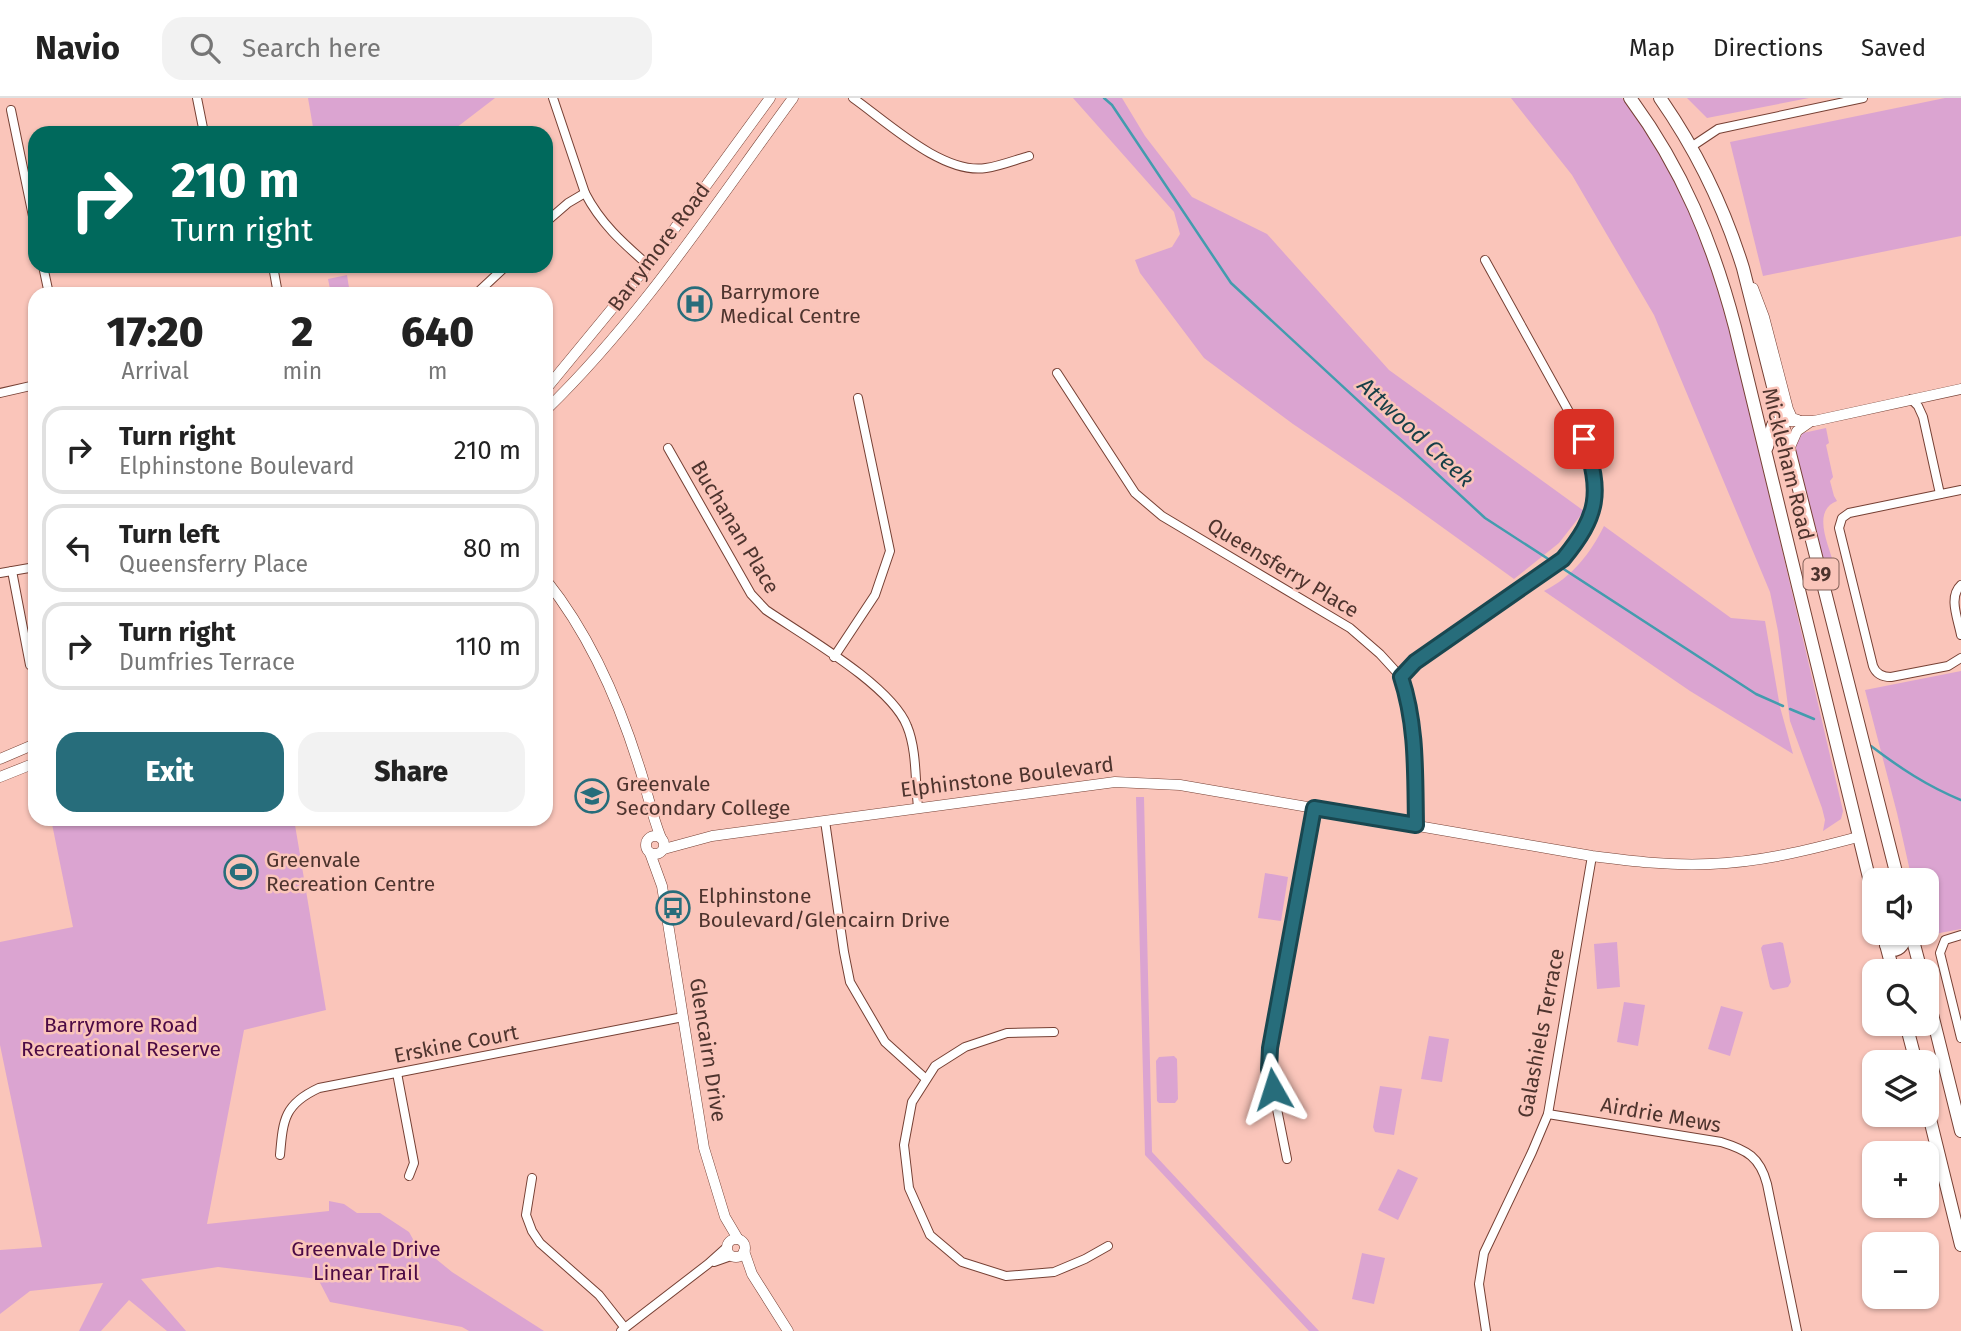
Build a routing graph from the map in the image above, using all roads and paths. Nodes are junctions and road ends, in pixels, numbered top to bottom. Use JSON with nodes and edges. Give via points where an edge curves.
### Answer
{"nodes":[{"id":1,"x":197,"y":98,"type":"edge"},
{"id":2,"x":553,"y":98,"type":"edge"},
{"id":3,"x":770,"y":98,"type":"edge"},
{"id":4,"x":793,"y":98,"type":"edge"},
{"id":5,"x":853,"y":98,"type":"edge"},
{"id":6,"x":1630,"y":98,"type":"edge"},
{"id":7,"x":1660,"y":98,"type":"edge"},
{"id":8,"x":1863,"y":98,"type":"edge"},
{"id":9,"x":11,"y":110,"type":"dead end"},
{"id":10,"x":203,"y":126,"type":"edge"},
{"id":11,"x":1691,"y":147,"type":"junction"},
{"id":12,"x":1028,"y":156,"type":"dead end"},
{"id":13,"x":28,"y":192,"type":"edge"},
{"id":14,"x":585,"y":193,"type":"junction"},
{"id":15,"x":553,"y":216,"type":"edge"},
{"id":16,"x":1485,"y":260,"type":"dead end"},
{"id":17,"x":648,"y":265,"type":"junction"},
{"id":18,"x":1744,"y":268,"type":"junction"},
{"id":19,"x":498,"y":273,"type":"edge"},
{"id":20,"x":662,"y":276,"type":"junction"},
{"id":21,"x":484,"y":287,"type":"edge"},
{"id":22,"x":1057,"y":373,"type":"dead end"},
{"id":23,"x":553,"y":380,"type":"edge"},
{"id":24,"x":28,"y":386,"type":"edge"},
{"id":25,"x":1961,"y":389,"type":"edge"},
{"id":26,"x":0,"y":393,"type":"edge"},
{"id":27,"x":858,"y":398,"type":"dead end"},
{"id":28,"x":1911,"y":399,"type":"junction"},
{"id":29,"x":553,"y":403,"type":"edge"},
{"id":30,"x":1783,"y":421,"type":"junction"},
{"id":31,"x":1799,"y":421,"type":"junction"},
{"id":32,"x":1814,"y":421,"type":"junction"},
{"id":33,"x":1790,"y":447,"type":"junction"},
{"id":34,"x":668,"y":448,"type":"dead end"},
{"id":35,"x":1766,"y":454,"type":"junction"},
{"id":36,"x":1961,"y":490,"type":"edge"},
{"id":37,"x":1940,"y":494,"type":"junction"},
{"id":38,"x":28,"y":568,"type":"edge"},
{"id":39,"x":12,"y":571,"type":"junction"},
{"id":40,"x":0,"y":573,"type":"edge"},
{"id":41,"x":1961,"y":585,"type":"edge"},
{"id":42,"x":553,"y":588,"type":"edge"},
{"id":43,"x":1961,"y":635,"type":"edge"},
{"id":44,"x":28,"y":655,"type":"edge"},
{"id":45,"x":834,"y":657,"type":"junction"},
{"id":46,"x":1961,"y":658,"type":"edge"},
{"id":47,"x":1401,"y":677,"type":"junction"},
{"id":48,"x":28,"y":747,"type":"edge"},
{"id":49,"x":0,"y":759,"type":"edge"},
{"id":50,"x":28,"y":766,"type":"edge"},
{"id":51,"x":0,"y":777,"type":"edge"},
{"id":52,"x":918,"y":807,"type":"junction"},
{"id":53,"x":1314,"y":808,"type":"junction"},
{"id":54,"x":649,"y":810,"type":"junction"},
{"id":55,"x":825,"y":821,"type":"junction"},
{"id":56,"x":1416,"y":825,"type":"junction"},
{"id":57,"x":1858,"y":837,"type":"junction"},
{"id":58,"x":648,"y":840,"type":"junction"},
{"id":59,"x":663,"y":844,"type":"junction"},
{"id":60,"x":650,"y":853,"type":"junction"},
{"id":61,"x":1592,"y":856,"type":"junction"},
{"id":62,"x":1866,"y":868,"type":"edge"},
{"id":63,"x":1895,"y":868,"type":"edge"},
{"id":64,"x":662,"y":886,"type":"junction"},
{"id":65,"x":1961,"y":935,"type":"edge"},
{"id":66,"x":683,"y":1017,"type":"junction"},
{"id":67,"x":1054,"y":1032,"type":"dead end"},
{"id":68,"x":1937,"y":1036,"type":"edge"},
{"id":69,"x":1961,"y":1038,"type":"edge"},
{"id":70,"x":397,"y":1073,"type":"junction"},
{"id":71,"x":926,"y":1079,"type":"junction"},
{"id":72,"x":1548,"y":1114,"type":"junction"},
{"id":73,"x":1932,"y":1127,"type":"edge"},
{"id":74,"x":1961,"y":1131,"type":"edge"},
{"id":75,"x":280,"y":1155,"type":"dead end"},
{"id":76,"x":1286,"y":1159,"type":"dead end"},
{"id":77,"x":409,"y":1176,"type":"dead end"},
{"id":78,"x":532,"y":1178,"type":"dead end"},
{"id":79,"x":725,"y":1217,"type":"junction"},
{"id":80,"x":738,"y":1239,"type":"junction"},
{"id":81,"x":1961,"y":1245,"type":"edge"},
{"id":82,"x":1108,"y":1246,"type":"dead end"},
{"id":83,"x":730,"y":1251,"type":"junction"},
{"id":84,"x":744,"y":1251,"type":"junction"},
{"id":85,"x":752,"y":1274,"type":"junction"},
{"id":86,"x":623,"y":1330,"type":"edge"},
{"id":87,"x":788,"y":1331,"type":"edge"},
{"id":88,"x":1486,"y":1331,"type":"edge"},
{"id":89,"x":1797,"y":1331,"type":"edge"}],
"edges":[{"from":1,"to":10,"type":"street"},
{"from":2,"to":14,"type":"street"},
{"from":3,"to":17,"type":"street","name":"Barrymore Road"},
{"from":4,"to":20,"type":"street","name":"Barrymore Road"},
{"from":5,"to":12,"type":"street","via":[[940,160],[961,167],[985,168]]},
{"from":6,"to":35,"type":"main road","name":"Mickleham Road","number":"39","via":[[1671,158],[1700,216],[1727,295]]},
{"from":7,"to":11,"type":"main road","name":"Mickleham Road","number":"39"},
{"from":8,"to":11,"type":"street","via":[[1718,129]]},
{"from":9,"to":13,"type":"street"},
{"from":11,"to":18,"type":"main road","name":"Mickleham Road","number":"39","via":[[1724,212]]},
{"from":14,"to":15,"type":"street"},
{"from":14,"to":17,"type":"street","via":[[601,221]]},
{"from":16,"to":47,"type":"street","via":[[1584,439],[1596,493],[1591,518],[1563,559],[1415,662]]},
{"from":17,"to":20,"type":"street"},
{"from":17,"to":23,"type":"street","name":"Barrymore Road"},
{"from":18,"to":30,"type":"main road","name":"Mickleham Road","number":"39"},
{"from":18,"to":31,"type":"street","via":[[1764,317],[1790,414]]},
{"from":19,"to":21,"type":"street"},
{"from":20,"to":29,"type":"street","name":"Barrymore Road","via":[[624,326]]},
{"from":22,"to":47,"type":"street","name":"Queensferry Place","via":[[1135,493],[1162,516],[1350,628]]},
{"from":24,"to":26,"type":"street"},
{"from":25,"to":28,"type":"street"},
{"from":27,"to":45,"type":"street","via":[[890,551],[875,595]]},
{"from":28,"to":32,"type":"street"},
{"from":28,"to":37,"type":"street","via":[[1923,417]]},
{"from":30,"to":31,"type":"street"},
{"from":30,"to":33,"type":"main road","name":"Mickleham Road","number":"39"},
{"from":30,"to":35,"type":"main road","via":[[1773,425]]},
{"from":31,"to":32,"type":"street"},
{"from":32,"to":33,"type":"street","via":[[1799,429]]},
{"from":33,"to":63,"type":"main road","name":"Mickleham Road","number":"39"},
{"from":34,"to":45,"type":"street","name":"Buchanan Place","via":[[751,594],[766,610]]},
{"from":35,"to":57,"type":"main road","name":"Mickleham Road","number":"39"},
{"from":36,"to":37,"type":"street"},
{"from":37,"to":46,"type":"street","via":[[1849,513],[1839,524],[1839,534],[1876,672],[1891,677],[1948,666]]},
{"from":38,"to":39,"type":"street"},
{"from":39,"to":40,"type":"street"},
{"from":39,"to":44,"type":"street"},
{"from":41,"to":43,"type":"street","via":[[1954,595]]},
{"from":42,"to":54,"type":"street","name":"Glencairn Drive","via":[[597,657],[640,768]]},
{"from":45,"to":52,"type":"street","name":"Buchanan Place","via":[[879,688],[907,726]]},
{"from":47,"to":56,"type":"street","name":"Queensferry Place","via":[[1411,717]]},
{"from":48,"to":49,"type":"street"},
{"from":50,"to":51,"type":"street"},
{"from":52,"to":53,"type":"street","name":"Elphinstone Boulevard","via":[[1115,782],[1180,785]]},
{"from":52,"to":55,"type":"street","name":"Elphinstone Boulevard"},
{"from":53,"to":56,"type":"street","name":"Elphinstone Boulevard"},
{"from":53,"to":76,"type":"street","via":[[1270,1048],[1269,1069]]},
{"from":54,"to":58,"type":"street","name":"Glencairn Drive"},
{"from":54,"to":59,"type":"street","name":"Glencairn Drive"},
{"from":55,"to":59,"type":"street","name":"Elphinstone Boulevard"},
{"from":55,"to":71,"type":"street","via":[[850,982],[885,1042]]},
{"from":56,"to":61,"type":"street","name":"Elphinstone Boulevard"},
{"from":57,"to":61,"type":"street","name":"Elphinstone Boulevard","via":[[1794,854],[1709,864]]},
{"from":57,"to":62,"type":"main road","name":"Mickleham Road","number":"39"},
{"from":58,"to":59,"type":"street","via":[[652,836]]},
{"from":58,"to":60,"type":"street","name":"Glencairn Drive"},
{"from":59,"to":60,"type":"street","via":[[656,855]]},
{"from":59,"to":64,"type":"street","name":"Glencairn Drive"},
{"from":60,"to":64,"type":"street","name":"Glencairn Drive"},
{"from":61,"to":72,"type":"street","name":"Galashiels Terrace"},
{"from":64,"to":66,"type":"street","name":"Glencairn Drive"},
{"from":65,"to":69,"type":"street","via":[[1947,939],[1940,950]]},
{"from":66,"to":70,"type":"street","name":"Erskine Court"},
{"from":66,"to":79,"type":"street","name":"Glencairn Drive","via":[[704,1148]]},
{"from":67,"to":71,"type":"street","via":[[1007,1033],[965,1047],[935,1066]]},
{"from":68,"to":74,"type":"main road"},
{"from":70,"to":75,"type":"street","name":"Erskine Court","via":[[319,1088],[301,1097],[288,1110]]},
{"from":70,"to":77,"type":"street","via":[[414,1163]]},
{"from":71,"to":82,"type":"street","via":[[912,1102],[904,1145],[909,1188],[930,1235],[962,1262],[1006,1276],[1054,1272]]},
{"from":72,"to":88,"type":"street","name":"Galashiels Terrace","via":[[1484,1254],[1479,1284]]},
{"from":72,"to":89,"type":"street","name":"Airdrie Mews","via":[[1721,1142],[1755,1158],[1767,1184]]},
{"from":73,"to":81,"type":"main road"},
{"from":78,"to":86,"type":"street","via":[[526,1215],[531,1231],[599,1295]]},
{"from":79,"to":80,"type":"street","name":"Glencairn Drive"},
{"from":79,"to":83,"type":"street","name":"Glencairn Drive"},
{"from":80,"to":83,"type":"street","via":[[730,1241]]},
{"from":80,"to":84,"type":"street","name":"Glencairn Drive"},
{"from":83,"to":84,"type":"street","via":[[742,1255]]},
{"from":83,"to":85,"type":"street","name":"Glencairn Drive"},
{"from":83,"to":86,"type":"street"},
{"from":84,"to":85,"type":"street","name":"Glencairn Drive"},
{"from":85,"to":87,"type":"street","name":"Glencairn Drive"}]}
